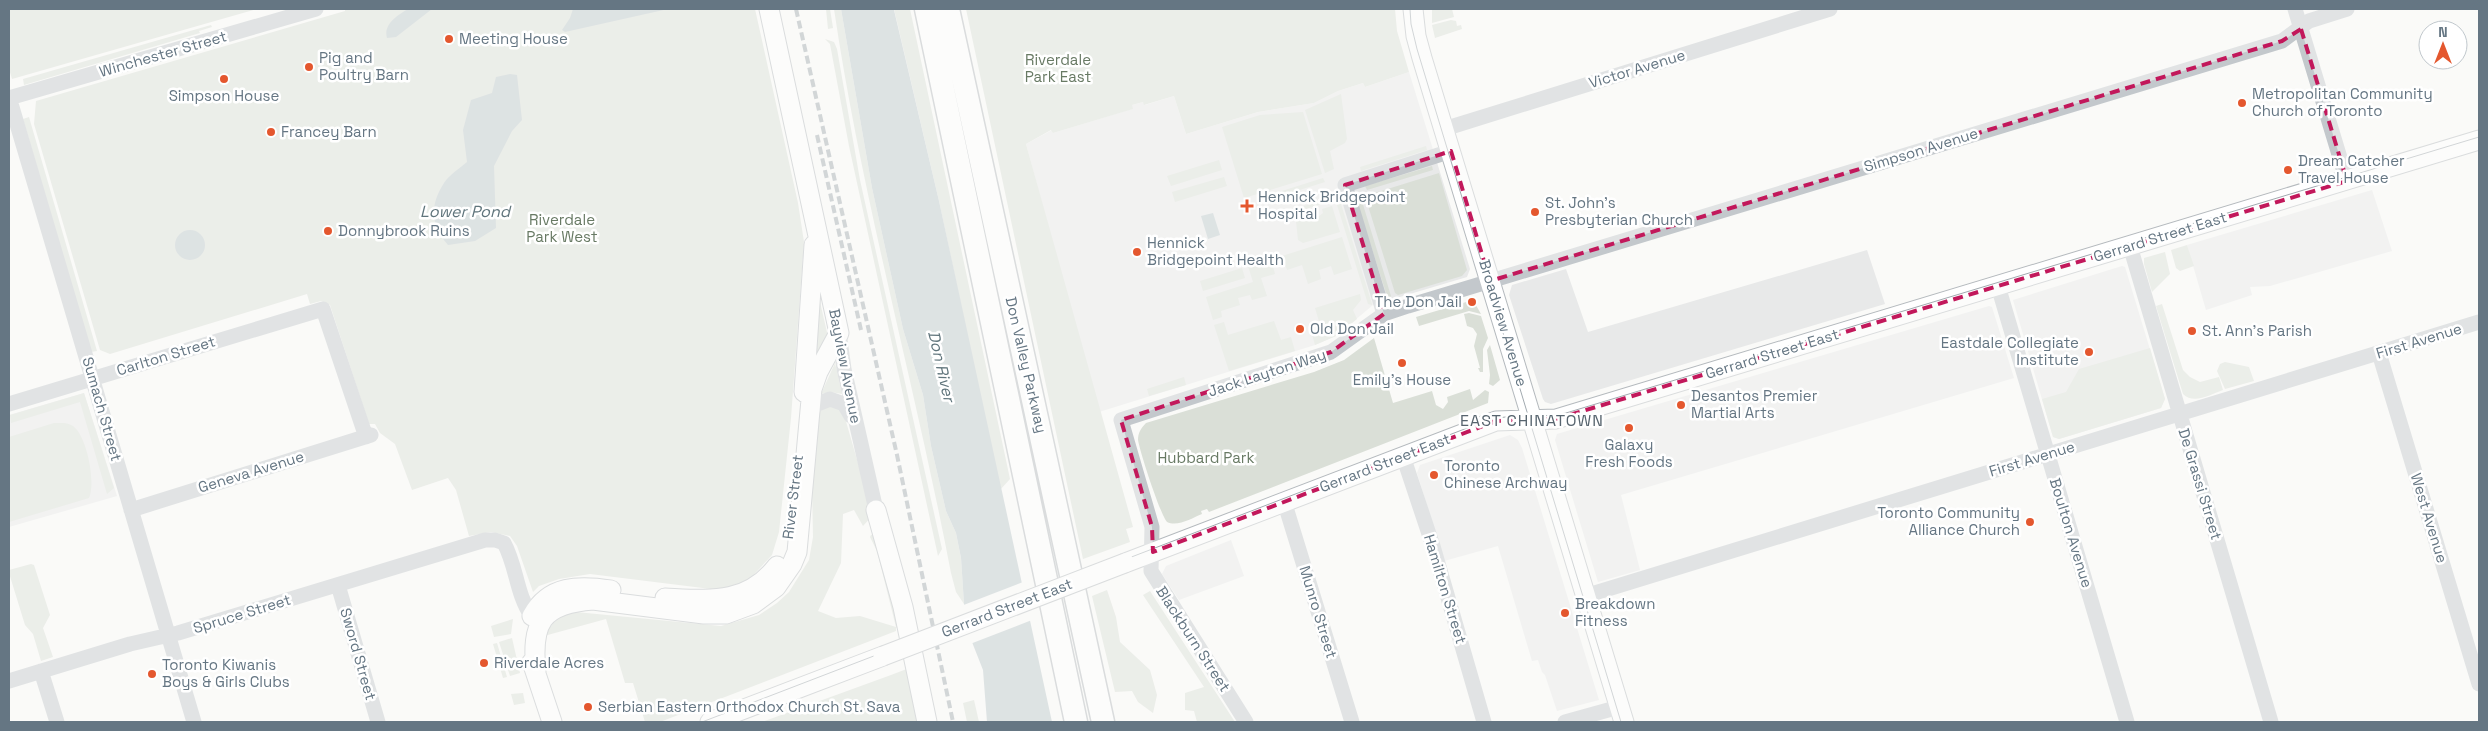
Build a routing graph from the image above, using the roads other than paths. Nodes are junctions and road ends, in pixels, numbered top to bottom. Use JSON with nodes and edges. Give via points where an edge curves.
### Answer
{"nodes":[{"id":1,"x":316,"y":9,"type":"edge"},
{"id":2,"x":769,"y":9,"type":"edge"},
{"id":3,"x":926,"y":9,"type":"edge"},
{"id":4,"x":948,"y":9,"type":"edge"},
{"id":5,"x":1414,"y":9,"type":"edge"},
{"id":6,"x":1830,"y":9,"type":"edge"},
{"id":7,"x":2295,"y":9,"type":"edge"},
{"id":8,"x":2347,"y":9,"type":"edge"},
{"id":9,"x":2301,"y":29,"type":"junction"},
{"id":10,"x":9,"y":98,"type":"edge"},
{"id":11,"x":1444,"y":128,"type":"junction"},
{"id":12,"x":2479,"y":140,"type":"edge"},
{"id":13,"x":1450,"y":151,"type":"junction"},
{"id":14,"x":2348,"y":181,"type":"junction"},
{"id":15,"x":814,"y":216,"type":"junction"},
{"id":16,"x":2130,"y":246,"type":"junction"},
{"id":17,"x":1490,"y":281,"type":"junction"},
{"id":18,"x":1998,"y":286,"type":"junction"},
{"id":19,"x":1384,"y":314,"type":"junction"},
{"id":20,"x":2479,"y":322,"type":"edge"},
{"id":21,"x":839,"y":333,"type":"junction"},
{"id":22,"x":2379,"y":353,"type":"junction"},
{"id":23,"x":93,"y":378,"type":"junction"},
{"id":24,"x":9,"y":404,"type":"edge"},
{"id":25,"x":2180,"y":414,"type":"junction"},
{"id":26,"x":808,"y":418,"type":"junction"},
{"id":27,"x":1120,"y":420,"type":"joint"},
{"id":28,"x":1532,"y":420,"type":"junction"},
{"id":29,"x":857,"y":428,"type":"junction"},
{"id":30,"x":369,"y":436,"type":"joint"},
{"id":31,"x":2048,"y":454,"type":"junction"},
{"id":32,"x":1403,"y":456,"type":"junction"},
{"id":33,"x":1284,"y":501,"type":"junction"},
{"id":34,"x":131,"y":510,"type":"junction"},
{"id":35,"x":876,"y":510,"type":"joint"},
{"id":36,"x":1153,"y":552,"type":"junction"},
{"id":37,"x":338,"y":585,"type":"junction"},
{"id":38,"x":1585,"y":596,"type":"junction"},
{"id":39,"x":532,"y":617,"type":"junction"},
{"id":40,"x":168,"y":635,"type":"junction"},
{"id":41,"x":41,"y":671,"type":"junction"},
{"id":42,"x":536,"y":672,"type":"junction"},
{"id":43,"x":9,"y":681,"type":"edge"},
{"id":44,"x":2479,"y":684,"type":"edge"},
{"id":45,"x":1621,"y":714,"type":"edge"},
{"id":46,"x":58,"y":722,"type":"edge"},
{"id":47,"x":194,"y":722,"type":"edge"},
{"id":48,"x":378,"y":722,"type":"edge"},
{"id":49,"x":552,"y":722,"type":"edge"},
{"id":50,"x":710,"y":722,"type":"edge"},
{"id":51,"x":927,"y":722,"type":"edge"},
{"id":52,"x":1076,"y":722,"type":"edge"},
{"id":53,"x":1103,"y":722,"type":"edge"},
{"id":54,"x":1246,"y":722,"type":"edge"},
{"id":55,"x":1352,"y":722,"type":"edge"},
{"id":56,"x":1484,"y":722,"type":"edge"},
{"id":57,"x":1565,"y":722,"type":"edge"},
{"id":58,"x":2127,"y":722,"type":"edge"},
{"id":59,"x":2271,"y":722,"type":"edge"}],
"edges":[{"from":1,"to":10,"type":"street","name":"Winchester Street"},
{"from":2,"to":15,"type":"main road","name":"Bayview Avenue"},
{"from":3,"to":52,"type":"highway","name":"Don Valley Parkway"},
{"from":4,"to":53,"type":"highway","name":"Don Valley Parkway"},
{"from":5,"to":11,"type":"main road","name":"Broadview Avenue","via":[[1416,36]]},
{"from":6,"to":11,"type":"street","name":"Victor Avenue"},
{"from":7,"to":9,"type":"street"},
{"from":8,"to":9,"type":"street","name":"Simpson Avenue","via":[[2315,19]]},
{"from":9,"to":14,"type":"street"},
{"from":9,"to":17,"type":"street","name":"Simpson Avenue","via":[[2282,41]]},
{"from":10,"to":23,"type":"street","name":"Sumach Street"},
{"from":11,"to":13,"type":"main road","name":"Broadview Avenue"},
{"from":12,"to":14,"type":"main road","name":"Gerrard Street East"},
{"from":13,"to":17,"type":"main road","name":"Broadview Avenue"},
{"from":13,"to":19,"type":"street","via":[[1345,185]]},
{"from":14,"to":16,"type":"main road","name":"Gerrard Street East"},
{"from":15,"to":21,"type":"main road","name":"Bayview Avenue"},
{"from":15,"to":39,"type":"main road","name":"River Street","via":[[814,259],[798,462],[788,544],[779,563],[763,582],[738,596],[705,600],[665,598],[600,588],[569,588],[548,596]]},
{"from":16,"to":18,"type":"main road","name":"Gerrard Street East"},
{"from":16,"to":25,"type":"street","name":"De Grassi Street"},
{"from":17,"to":19,"type":"street","name":"Jack Layton Way"},
{"from":17,"to":28,"type":"main road","name":"Broadview Avenue"},
{"from":18,"to":28,"type":"main road","name":"Gerrard Street East","via":[[1556,419]]},
{"from":18,"to":31,"type":"street","name":"Boulton Avenue"},
{"from":19,"to":27,"type":"street","name":"Jack Layton Way","via":[[1331,352]]},
{"from":20,"to":22,"type":"street","name":"First Avenue"},
{"from":21,"to":26,"type":"main road","name":"River Street","via":[[818,372]]},
{"from":21,"to":29,"type":"street","name":"Bayview Avenue"},
{"from":22,"to":25,"type":"street","name":"First Avenue"},
{"from":22,"to":44,"type":"street","name":"West Avenue"},
{"from":23,"to":24,"type":"street","name":"Carlton Street"},
{"from":23,"to":30,"type":"street","name":"Carlton Street","via":[[324,309]]},
{"from":23,"to":34,"type":"street","name":"Sumach Street"},
{"from":25,"to":31,"type":"street","name":"First Avenue"},
{"from":25,"to":59,"type":"street","name":"De Grassi Street"},
{"from":26,"to":29,"type":"street","via":[[821,401],[838,400],[847,408]]},
{"from":26,"to":42,"type":"main road","name":"River Street","via":[[797,552],[784,577],[766,596],[726,614],[593,600],[565,604],[550,611],[537,629],[534,650]]},
{"from":27,"to":36,"type":"street","name":"Blackburn Street","via":[[1152,528]]},
{"from":28,"to":32,"type":"main road","name":"Gerrard Street East","via":[[1496,421]]},
{"from":28,"to":38,"type":"main road","name":"Broadview Avenue"},
{"from":29,"to":35,"type":"street","name":"Bayview Avenue"},
{"from":30,"to":34,"type":"street","name":"Geneva Avenue"},
{"from":31,"to":38,"type":"street","name":"First Avenue"},
{"from":31,"to":58,"type":"street","name":"Boulton Avenue"},
{"from":32,"to":33,"type":"main road","name":"Gerrard Street East"},
{"from":32,"to":56,"type":"street","name":"Hamilton Street"},
{"from":33,"to":36,"type":"main road","name":"Gerrard Street East"},
{"from":33,"to":55,"type":"street","name":"Munro Street"},
{"from":34,"to":40,"type":"street","name":"Sumach Street"},
{"from":35,"to":51,"type":"main road","name":"Bayview Avenue","via":[[904,607]]},
{"from":36,"to":50,"type":"main road","name":"Gerrard Street East","bridge":true},
{"from":36,"to":54,"type":"street","name":"Blackburn Street","via":[[1151,571],[1157,584]]},
{"from":37,"to":39,"type":"street","name":"Spruce Street","via":[[474,543],[495,540],[504,543],[509,552],[517,588]]},
{"from":37,"to":40,"type":"street","name":"Spruce Street"},
{"from":37,"to":48,"type":"street","name":"Sword Street"},
{"from":38,"to":45,"type":"main road","name":"Broadview Avenue"},
{"from":39,"to":42,"type":"main road","name":"River Street","via":[[528,654]]},
{"from":40,"to":41,"type":"street","name":"Spruce Street"},
{"from":40,"to":47,"type":"street","name":"Sumach Street"},
{"from":41,"to":43,"type":"street","name":"Spruce Street"},
{"from":41,"to":46,"type":"street"},
{"from":42,"to":49,"type":"main road","name":"River Street"},
{"from":45,"to":57,"type":"street"}]}
